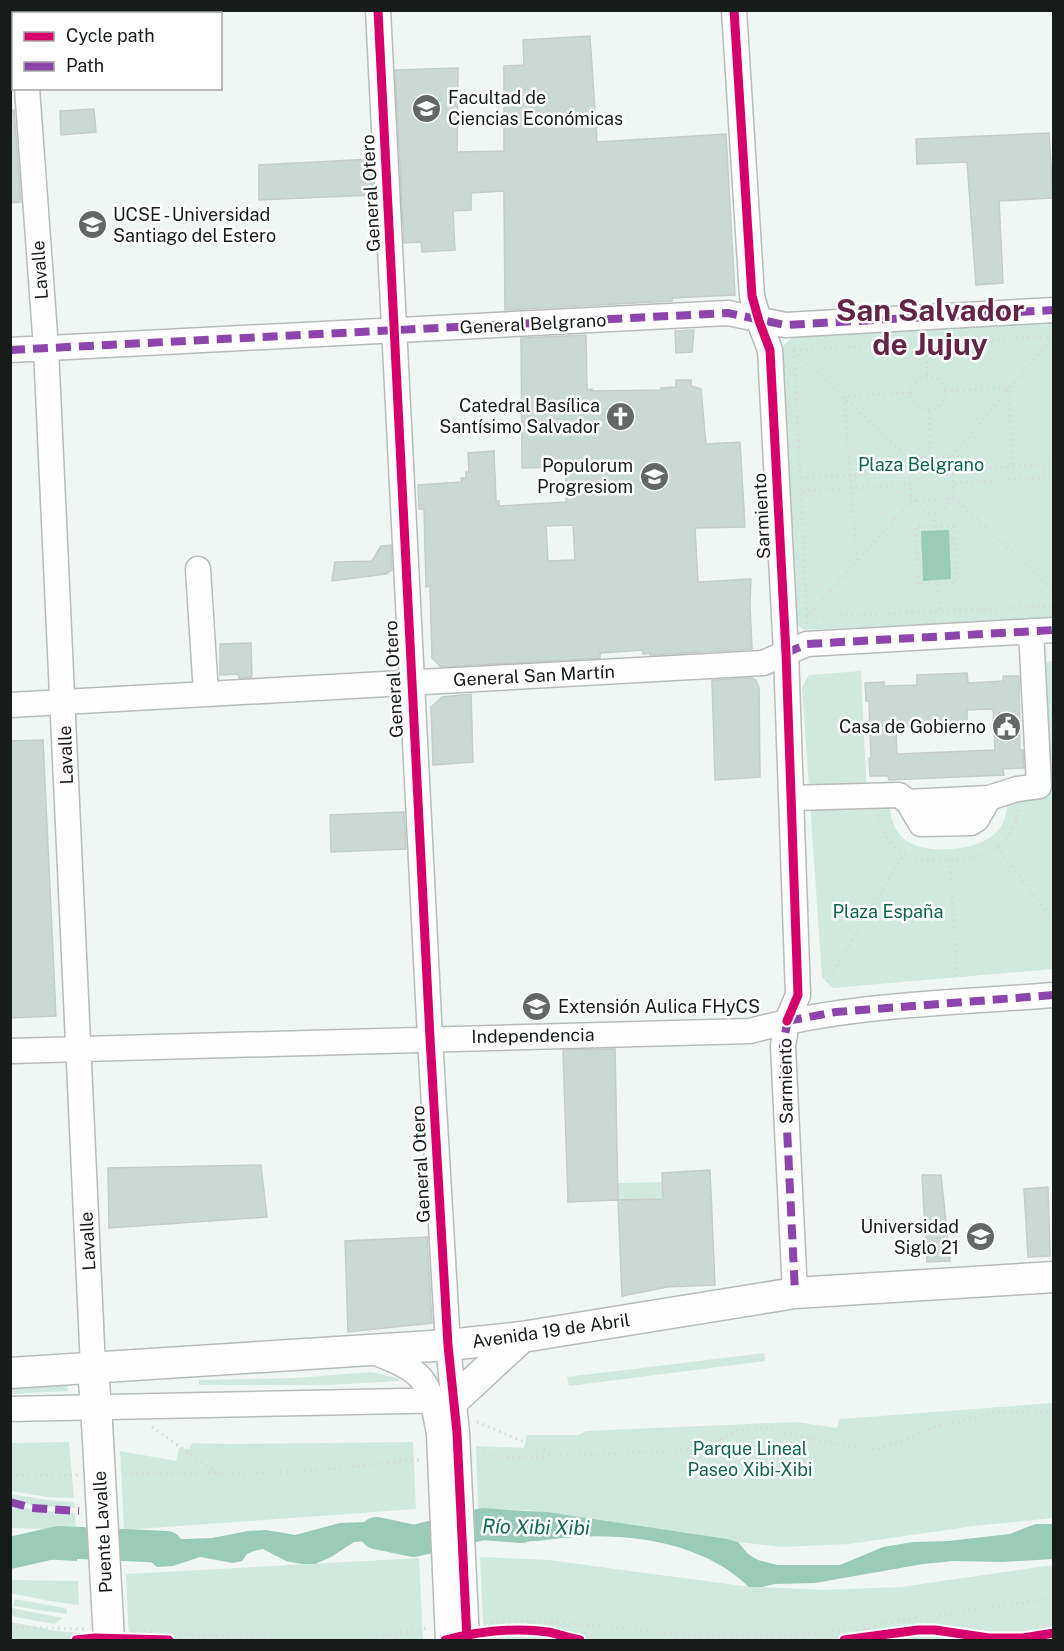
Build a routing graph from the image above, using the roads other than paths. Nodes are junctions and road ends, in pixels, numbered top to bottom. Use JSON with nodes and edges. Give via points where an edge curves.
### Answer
{"nodes":[{"id":1,"x":378,"y":10,"type":"edge"},
{"id":2,"x":734,"y":10,"type":"edge"},
{"id":3,"x":27,"y":90,"type":"edge"},
{"id":4,"x":1053,"y":310,"type":"edge"},
{"id":5,"x":759,"y":321,"type":"junction"},
{"id":6,"x":395,"y":331,"type":"junction"},
{"id":7,"x":46,"y":348,"type":"junction"},
{"id":8,"x":10,"y":350,"type":"edge"},
{"id":9,"x":198,"y":569,"type":"dead end"},
{"id":10,"x":1042,"y":630,"type":"edge"},
{"id":11,"x":796,"y":648,"type":"junction"},
{"id":12,"x":411,"y":682,"type":"junction"},
{"id":13,"x":206,"y":694,"type":"junction"},
{"id":14,"x":64,"y":702,"type":"junction"},
{"id":15,"x":10,"y":705,"type":"edge"},
{"id":16,"x":1046,"y":786,"type":"edge"},
{"id":17,"x":792,"y":798,"type":"junction"},
{"id":18,"x":1053,"y":995,"type":"edge"},
{"id":19,"x":787,"y":1021,"type":"junction"},
{"id":20,"x":430,"y":1038,"type":"junction"},
{"id":21,"x":79,"y":1050,"type":"junction"},
{"id":22,"x":10,"y":1051,"type":"edge"},
{"id":23,"x":1045,"y":1281,"type":"edge"},
{"id":24,"x":795,"y":1293,"type":"junction"},
{"id":25,"x":522,"y":1337,"type":"junction"},
{"id":26,"x":448,"y":1345,"type":"junction"},
{"id":27,"x":370,"y":1351,"type":"junction"},
{"id":28,"x":93,"y":1367,"type":"junction"},
{"id":29,"x":10,"y":1373,"type":"edge"},
{"id":30,"x":10,"y":1409,"type":"edge"},
{"id":31,"x":96,"y":1414,"type":"junction"},
{"id":32,"x":451,"y":1418,"type":"junction"},
{"id":33,"x":476,"y":1633,"type":"edge"},
{"id":34,"x":440,"y":1634,"type":"edge"},
{"id":35,"x":106,"y":1636,"type":"edge"}],
"edges":[{"from":1,"to":6,"type":"street","name":"General Otero"},
{"from":2,"to":5,"type":"street","name":"Sarmiento","via":[[752,296]]},
{"from":3,"to":7,"type":"street","name":"Lavalle"},
{"from":4,"to":5,"type":"street","name":"General Belgrano","via":[[785,326]]},
{"from":5,"to":6,"type":"street","name":"General Belgrano","via":[[728,313]]},
{"from":5,"to":11,"type":"street","name":"Sarmiento","via":[[770,350]]},
{"from":6,"to":7,"type":"street","name":"General Belgrano"},
{"from":6,"to":12,"type":"street","name":"General Otero"},
{"from":7,"to":8,"type":"street","name":"General Belgrano"},
{"from":7,"to":14,"type":"street","name":"Lavalle"},
{"from":9,"to":13,"type":"street"},
{"from":10,"to":11,"type":"street","name":"General San Martín"},
{"from":10,"to":16,"type":"street"},
{"from":11,"to":12,"type":"street","name":"General San Martín","via":[[763,663]]},
{"from":11,"to":17,"type":"street","name":"Sarmiento"},
{"from":12,"to":13,"type":"street","name":"General San Martín"},
{"from":12,"to":20,"type":"street","name":"General Otero"},
{"from":13,"to":14,"type":"street","name":"General San Martín"},
{"from":14,"to":15,"type":"street","name":"General San Martín"},
{"from":14,"to":21,"type":"street","name":"Lavalle"},
{"from":16,"to":17,"type":"street","via":[[1017,789],[989,798],[971,823],[921,824],[899,795]]},
{"from":17,"to":19,"type":"street","name":"Sarmiento","via":[[798,995]]},
{"from":18,"to":19,"type":"street","name":"Independencia","via":[[836,1012]]},
{"from":19,"to":20,"type":"street","name":"Independencia","via":[[750,1031]]},
{"from":19,"to":24,"type":"street","name":"Sarmiento","via":[[783,1046]]},
{"from":20,"to":21,"type":"street","name":"Independencia"},
{"from":20,"to":26,"type":"street","name":"General Otero"},
{"from":21,"to":22,"type":"street","name":"Independencia"},
{"from":21,"to":28,"type":"street","name":"Lavalle"},
{"from":23,"to":24,"type":"main road","name":"Avenida 19 de Abril"},
{"from":24,"to":25,"type":"main road","name":"Avenida 19 de Abril"},
{"from":25,"to":26,"type":"main road","name":"Avenida 19 de Abril"},
{"from":25,"to":32,"type":"main road"},
{"from":26,"to":27,"type":"main road","name":"Avenida 19 de Abril"},
{"from":26,"to":32,"type":"street","name":"General Otero"},
{"from":27,"to":28,"type":"main road","name":"Avenida 19 de Abril"},
{"from":27,"to":32,"type":"street","via":[[418,1374]]},
{"from":28,"to":29,"type":"main road","name":"Avenida 19 de Abril"},
{"from":28,"to":31,"type":"main road","name":"Lavalle"},
{"from":30,"to":31,"type":"street"},
{"from":31,"to":32,"type":"street"},
{"from":31,"to":35,"type":"main road","name":"Puente Lavalle","bridge":true},
{"from":32,"to":33,"type":"street","bridge":true},
{"from":32,"to":34,"type":"street","bridge":true}]}
